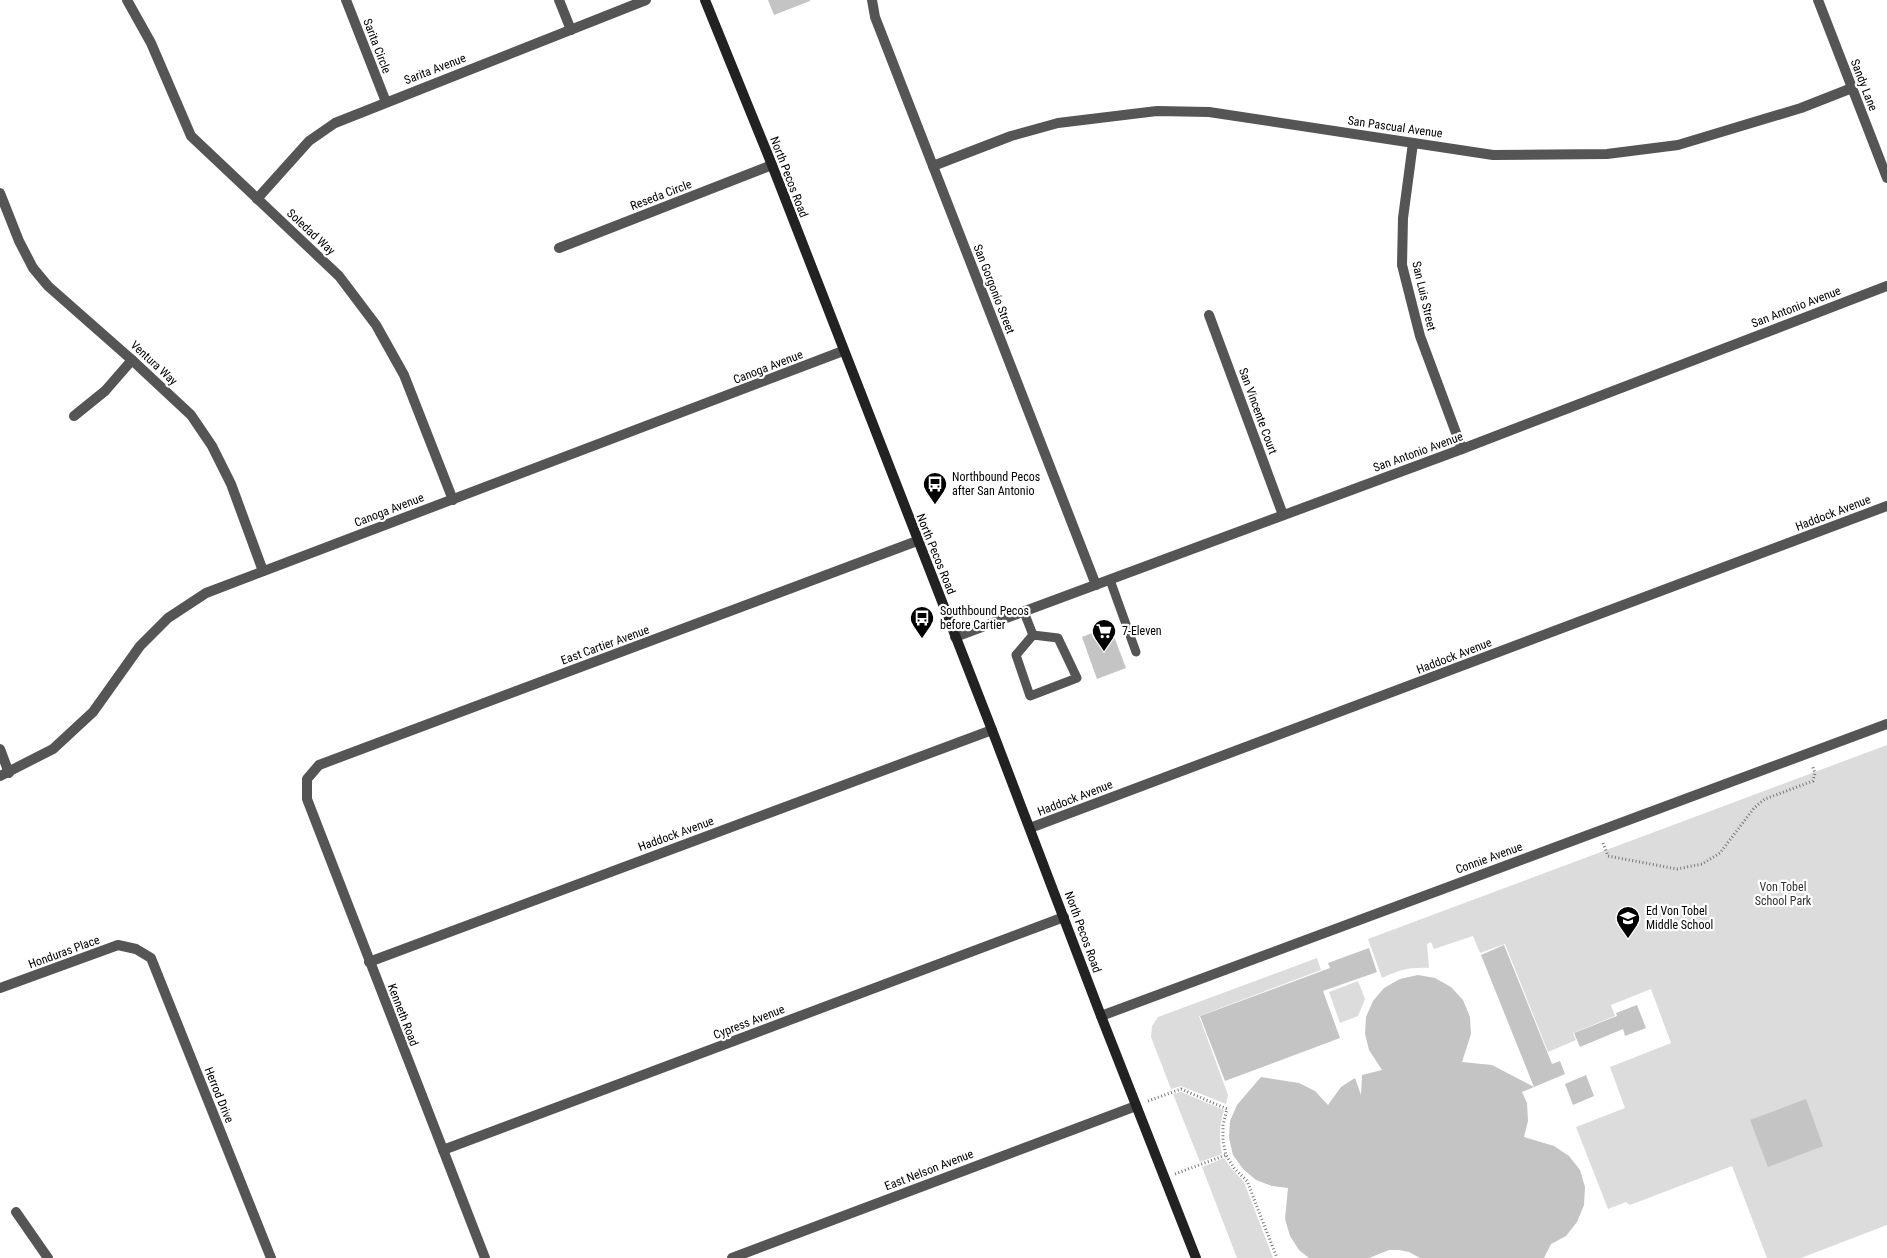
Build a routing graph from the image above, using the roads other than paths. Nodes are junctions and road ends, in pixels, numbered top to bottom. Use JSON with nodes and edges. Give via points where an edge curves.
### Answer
{"nodes":[{"id":1,"x":127,"y":0,"type":"edge"},
{"id":2,"x":346,"y":0,"type":"edge"},
{"id":3,"x":559,"y":0,"type":"edge"},
{"id":4,"x":646,"y":0,"type":"edge"},
{"id":5,"x":705,"y":0,"type":"edge"},
{"id":6,"x":872,"y":0,"type":"edge"},
{"id":7,"x":1818,"y":0,"type":"edge"},
{"id":8,"x":571,"y":30,"type":"junction"},
{"id":9,"x":1852,"y":88,"type":"junction"},
{"id":10,"x":386,"y":102,"type":"junction"},
{"id":11,"x":1413,"y":143,"type":"junction"},
{"id":12,"x":772,"y":165,"type":"junction"},
{"id":13,"x":933,"y":166,"type":"junction"},
{"id":14,"x":1887,"y":178,"type":"edge"},
{"id":15,"x":0,"y":193,"type":"edge"},
{"id":16,"x":258,"y":199,"type":"junction"},
{"id":17,"x":559,"y":248,"type":"dead end"},
{"id":18,"x":1887,"y":286,"type":"edge"},
{"id":19,"x":1209,"y":315,"type":"dead end"},
{"id":20,"x":843,"y":351,"type":"junction"},
{"id":21,"x":132,"y":360,"type":"junction"},
{"id":22,"x":74,"y":416,"type":"dead end"},
{"id":23,"x":1462,"y":449,"type":"junction"},
{"id":24,"x":453,"y":500,"type":"junction"},
{"id":25,"x":1887,"y":506,"type":"edge"},
{"id":26,"x":1283,"y":516,"type":"junction"},
{"id":27,"x":917,"y":542,"type":"junction"},
{"id":28,"x":264,"y":571,"type":"junction"},
{"id":29,"x":1110,"y":580,"type":"junction"},
{"id":30,"x":1096,"y":585,"type":"junction"},
{"id":31,"x":1024,"y":612,"type":"junction"},
{"id":32,"x":1033,"y":634,"type":"junction"},
{"id":33,"x":956,"y":637,"type":"junction"},
{"id":34,"x":1136,"y":652,"type":"dead end"},
{"id":35,"x":1887,"y":724,"type":"edge"},
{"id":36,"x":992,"y":730,"type":"junction"},
{"id":37,"x":0,"y":749,"type":"edge"},
{"id":38,"x":4,"y":774,"type":"edge"},
{"id":39,"x":307,"y":779,"type":"joint"},
{"id":40,"x":1030,"y":828,"type":"junction"},
{"id":41,"x":1064,"y":916,"type":"junction"},
{"id":42,"x":136,"y":949,"type":"joint"},
{"id":43,"x":369,"y":962,"type":"junction"},
{"id":44,"x":0,"y":988,"type":"edge"},
{"id":45,"x":1101,"y":1016,"type":"junction"},
{"id":46,"x":1136,"y":1106,"type":"junction"},
{"id":47,"x":443,"y":1150,"type":"junction"},
{"id":48,"x":16,"y":1212,"type":"dead end"},
{"id":49,"x":48,"y":1258,"type":"edge"},
{"id":50,"x":271,"y":1258,"type":"edge"},
{"id":51,"x":485,"y":1258,"type":"edge"},
{"id":52,"x":732,"y":1258,"type":"edge"},
{"id":53,"x":1196,"y":1258,"type":"edge"}],
"edges":[{"from":1,"to":16,"type":"street","name":"Soledad Way","via":[[151,43],[191,136]]},
{"from":2,"to":10,"type":"street","name":"Sarita Circle"},
{"from":3,"to":8,"type":"street"},
{"from":4,"to":8,"type":"street","name":"Sarita Avenue"},
{"from":5,"to":12,"type":"main road","name":"North Pecos Road"},
{"from":6,"to":13,"type":"street","name":"San Gorgonio Street","via":[[874,17]]},
{"from":7,"to":9,"type":"street","name":"Sandy Lane"},
{"from":8,"to":10,"type":"street","name":"Sarita Avenue"},
{"from":9,"to":11,"type":"street","name":"San Pascual Avenue","via":[[1801,108],[1678,145],[1607,154],[1493,155]]},
{"from":9,"to":14,"type":"street","name":"Sandy Lane"},
{"from":10,"to":16,"type":"street","name":"Sarita Avenue","via":[[335,123],[309,141]]},
{"from":11,"to":13,"type":"street","name":"San Pascual Avenue","via":[[1209,112],[1157,111],[1058,124],[1011,136]]},
{"from":11,"to":23,"type":"street","name":"San Luis Street","via":[[1403,218],[1402,265],[1420,336]]},
{"from":12,"to":17,"type":"street","name":"Reseda Circle"},
{"from":12,"to":20,"type":"main road","name":"North Pecos Road"},
{"from":13,"to":30,"type":"street","name":"San Gorgonio Street"},
{"from":15,"to":21,"type":"street","name":"Ventura Way","via":[[33,268],[48,286]]},
{"from":16,"to":24,"type":"street","name":"Soledad Way","via":[[339,276],[376,325],[404,375]]},
{"from":18,"to":23,"type":"street","name":"San Antonio Avenue"},
{"from":19,"to":26,"type":"street","name":"San Vincente Court"},
{"from":20,"to":24,"type":"street","name":"Canoga Avenue"},
{"from":20,"to":27,"type":"main road","name":"North Pecos Road"},
{"from":21,"to":22,"type":"street","via":[[105,392]]},
{"from":21,"to":28,"type":"street","name":"Ventura Way","via":[[191,415],[212,446],[231,484]]},
{"from":23,"to":26,"type":"street","name":"San Antonio Avenue"},
{"from":24,"to":28,"type":"street","name":"Canoga Avenue"},
{"from":25,"to":40,"type":"street","name":"Haddock Avenue"},
{"from":26,"to":29,"type":"street","name":"San Antonio Avenue"},
{"from":27,"to":33,"type":"main road","name":"North Pecos Road"},
{"from":27,"to":39,"type":"street","name":"East Cartier Avenue","via":[[319,765]]},
{"from":28,"to":38,"type":"street","name":"Canoga Avenue","via":[[206,594],[168,618],[140,646],[93,712],[53,749]]},
{"from":29,"to":30,"type":"street","name":"San Antonio Avenue"},
{"from":29,"to":34,"type":"lane"},
{"from":30,"to":31,"type":"street","name":"San Antonio Avenue"},
{"from":31,"to":32,"type":"lane"},
{"from":31,"to":33,"type":"street","name":"San Antonio Avenue"},
{"from":32,"to":32,"type":"lane","via":[[1016,655],[1030,696],[1078,678],[1058,638]]},
{"from":33,"to":36,"type":"main road","name":"North Pecos Road"},
{"from":35,"to":45,"type":"street","name":"Connie Avenue"},
{"from":36,"to":40,"type":"main road","name":"North Pecos Road"},
{"from":36,"to":43,"type":"street","name":"Haddock Avenue"},
{"from":37,"to":38,"type":"street"},
{"from":39,"to":43,"type":"street","name":"Kenneth Road","via":[[307,799]]},
{"from":40,"to":41,"type":"main road","name":"North Pecos Road"},
{"from":41,"to":45,"type":"main road","name":"North Pecos Road"},
{"from":41,"to":47,"type":"street","name":"Cypress Avenue"},
{"from":42,"to":44,"type":"street","name":"Honduras Place","via":[[118,945]]},
{"from":42,"to":50,"type":"street","name":"Herrod Drive","via":[[151,958]]},
{"from":43,"to":47,"type":"street","name":"Kenneth Road"},
{"from":45,"to":46,"type":"main road","name":"North Pecos Road"},
{"from":46,"to":52,"type":"street","name":"East Nelson Avenue"},
{"from":46,"to":53,"type":"main road","name":"North Pecos Road"},
{"from":47,"to":51,"type":"street","name":"Kenneth Road"},
{"from":48,"to":49,"type":"street"}]}
